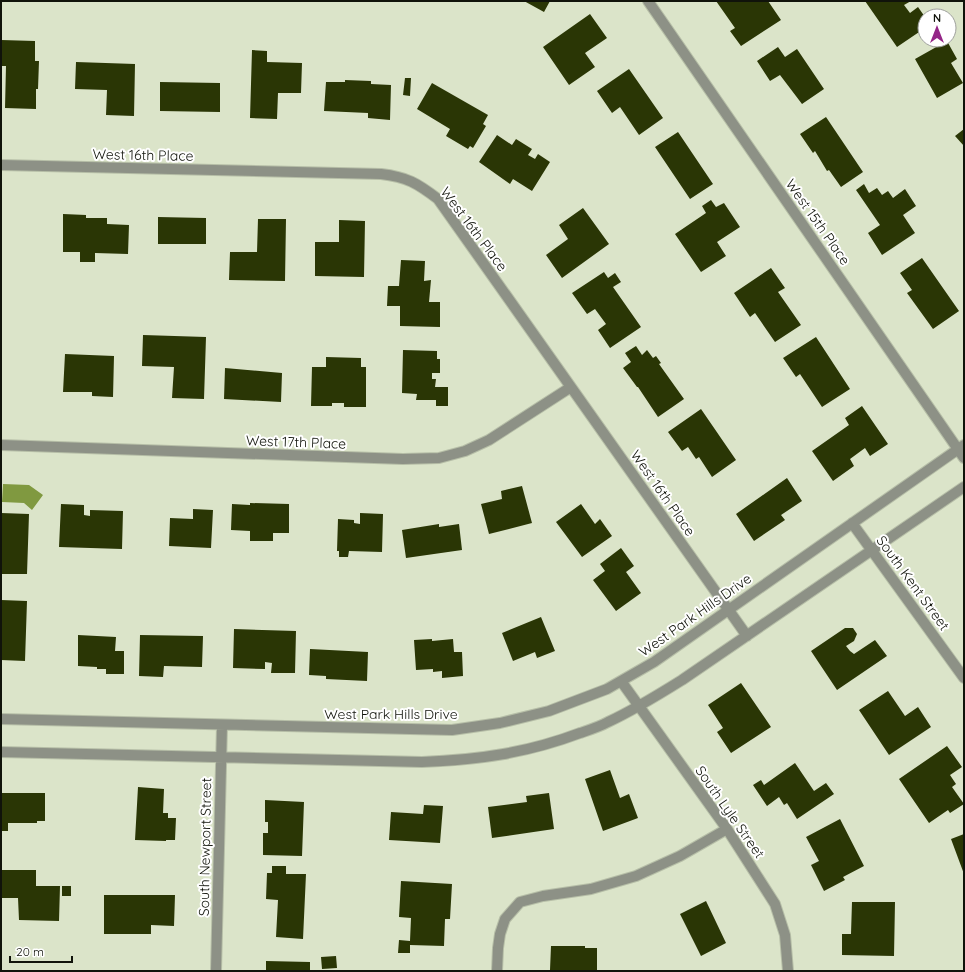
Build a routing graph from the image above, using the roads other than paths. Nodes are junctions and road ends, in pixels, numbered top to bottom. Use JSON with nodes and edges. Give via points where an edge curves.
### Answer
{"nodes":[{"id":1,"x":648,"y":1,"type":"edge"},
{"id":2,"x":1,"y":166,"type":"edge"},
{"id":3,"x":571,"y":387,"type":"junction"},
{"id":4,"x":1,"y":445,"type":"edge"},
{"id":5,"x":961,"y":447,"type":"edge"},
{"id":6,"x":964,"y":458,"type":"edge"},
{"id":7,"x":964,"y":487,"type":"edge"},
{"id":8,"x":852,"y":523,"type":"junction"},
{"id":9,"x":872,"y":550,"type":"junction"},
{"id":10,"x":728,"y":609,"type":"junction"},
{"id":11,"x":747,"y":636,"type":"junction"},
{"id":12,"x":964,"y":678,"type":"edge"},
{"id":13,"x":621,"y":681,"type":"junction"},
{"id":14,"x":639,"y":707,"type":"junction"},
{"id":15,"x":1,"y":719,"type":"edge"},
{"id":16,"x":222,"y":725,"type":"junction"},
{"id":17,"x":1,"y":752,"type":"edge"},
{"id":18,"x":221,"y":758,"type":"junction"},
{"id":19,"x":727,"y":829,"type":"junction"},
{"id":20,"x":216,"y":971,"type":"edge"},
{"id":21,"x":497,"y":971,"type":"edge"},
{"id":22,"x":788,"y":971,"type":"edge"}],
"edges":[{"from":1,"to":5,"type":"street","name":"West 15th Place"},
{"from":2,"to":3,"type":"street","name":"West 16th Place","via":[[381,174],[411,180],[438,199]]},
{"from":3,"to":4,"type":"street","name":"West 17th Place","via":[[489,440],[465,451],[439,458],[396,459]]},
{"from":3,"to":10,"type":"street","name":"West 16th Place"},
{"from":5,"to":6,"type":"street","name":"West 15th Place"},
{"from":5,"to":8,"type":"street","name":"West Park Hills Drive"},
{"from":7,"to":9,"type":"street"},
{"from":8,"to":9,"type":"street","name":"South Kent Street"},
{"from":8,"to":10,"type":"street","name":"West Park Hills Drive"},
{"from":9,"to":11,"type":"street"},
{"from":9,"to":12,"type":"street","name":"South Kent Street"},
{"from":10,"to":11,"type":"street","name":"West 16th Place"},
{"from":10,"to":13,"type":"street","name":"West Park Hills Drive","via":[[654,662]]},
{"from":11,"to":14,"type":"street"},
{"from":13,"to":14,"type":"street","name":"South Lyle Street"},
{"from":13,"to":16,"type":"street","name":"West Park Hills Drive","via":[[549,711],[500,723],[452,730]]},
{"from":14,"to":18,"type":"street","via":[[607,723],[539,747],[463,760],[422,762]]},
{"from":14,"to":19,"type":"street","name":"South Lyle Street"},
{"from":15,"to":16,"type":"street","name":"West Park Hills Drive"},
{"from":16,"to":18,"type":"street","name":"South Newport Street"},
{"from":17,"to":18,"type":"street"},
{"from":18,"to":20,"type":"street","name":"South Newport Street"},
{"from":19,"to":21,"type":"street","via":[[680,856],[636,876],[520,902],[505,919],[500,934]]},
{"from":19,"to":22,"type":"street","name":"South Lyle Street","via":[[775,904],[785,935]]}]}
